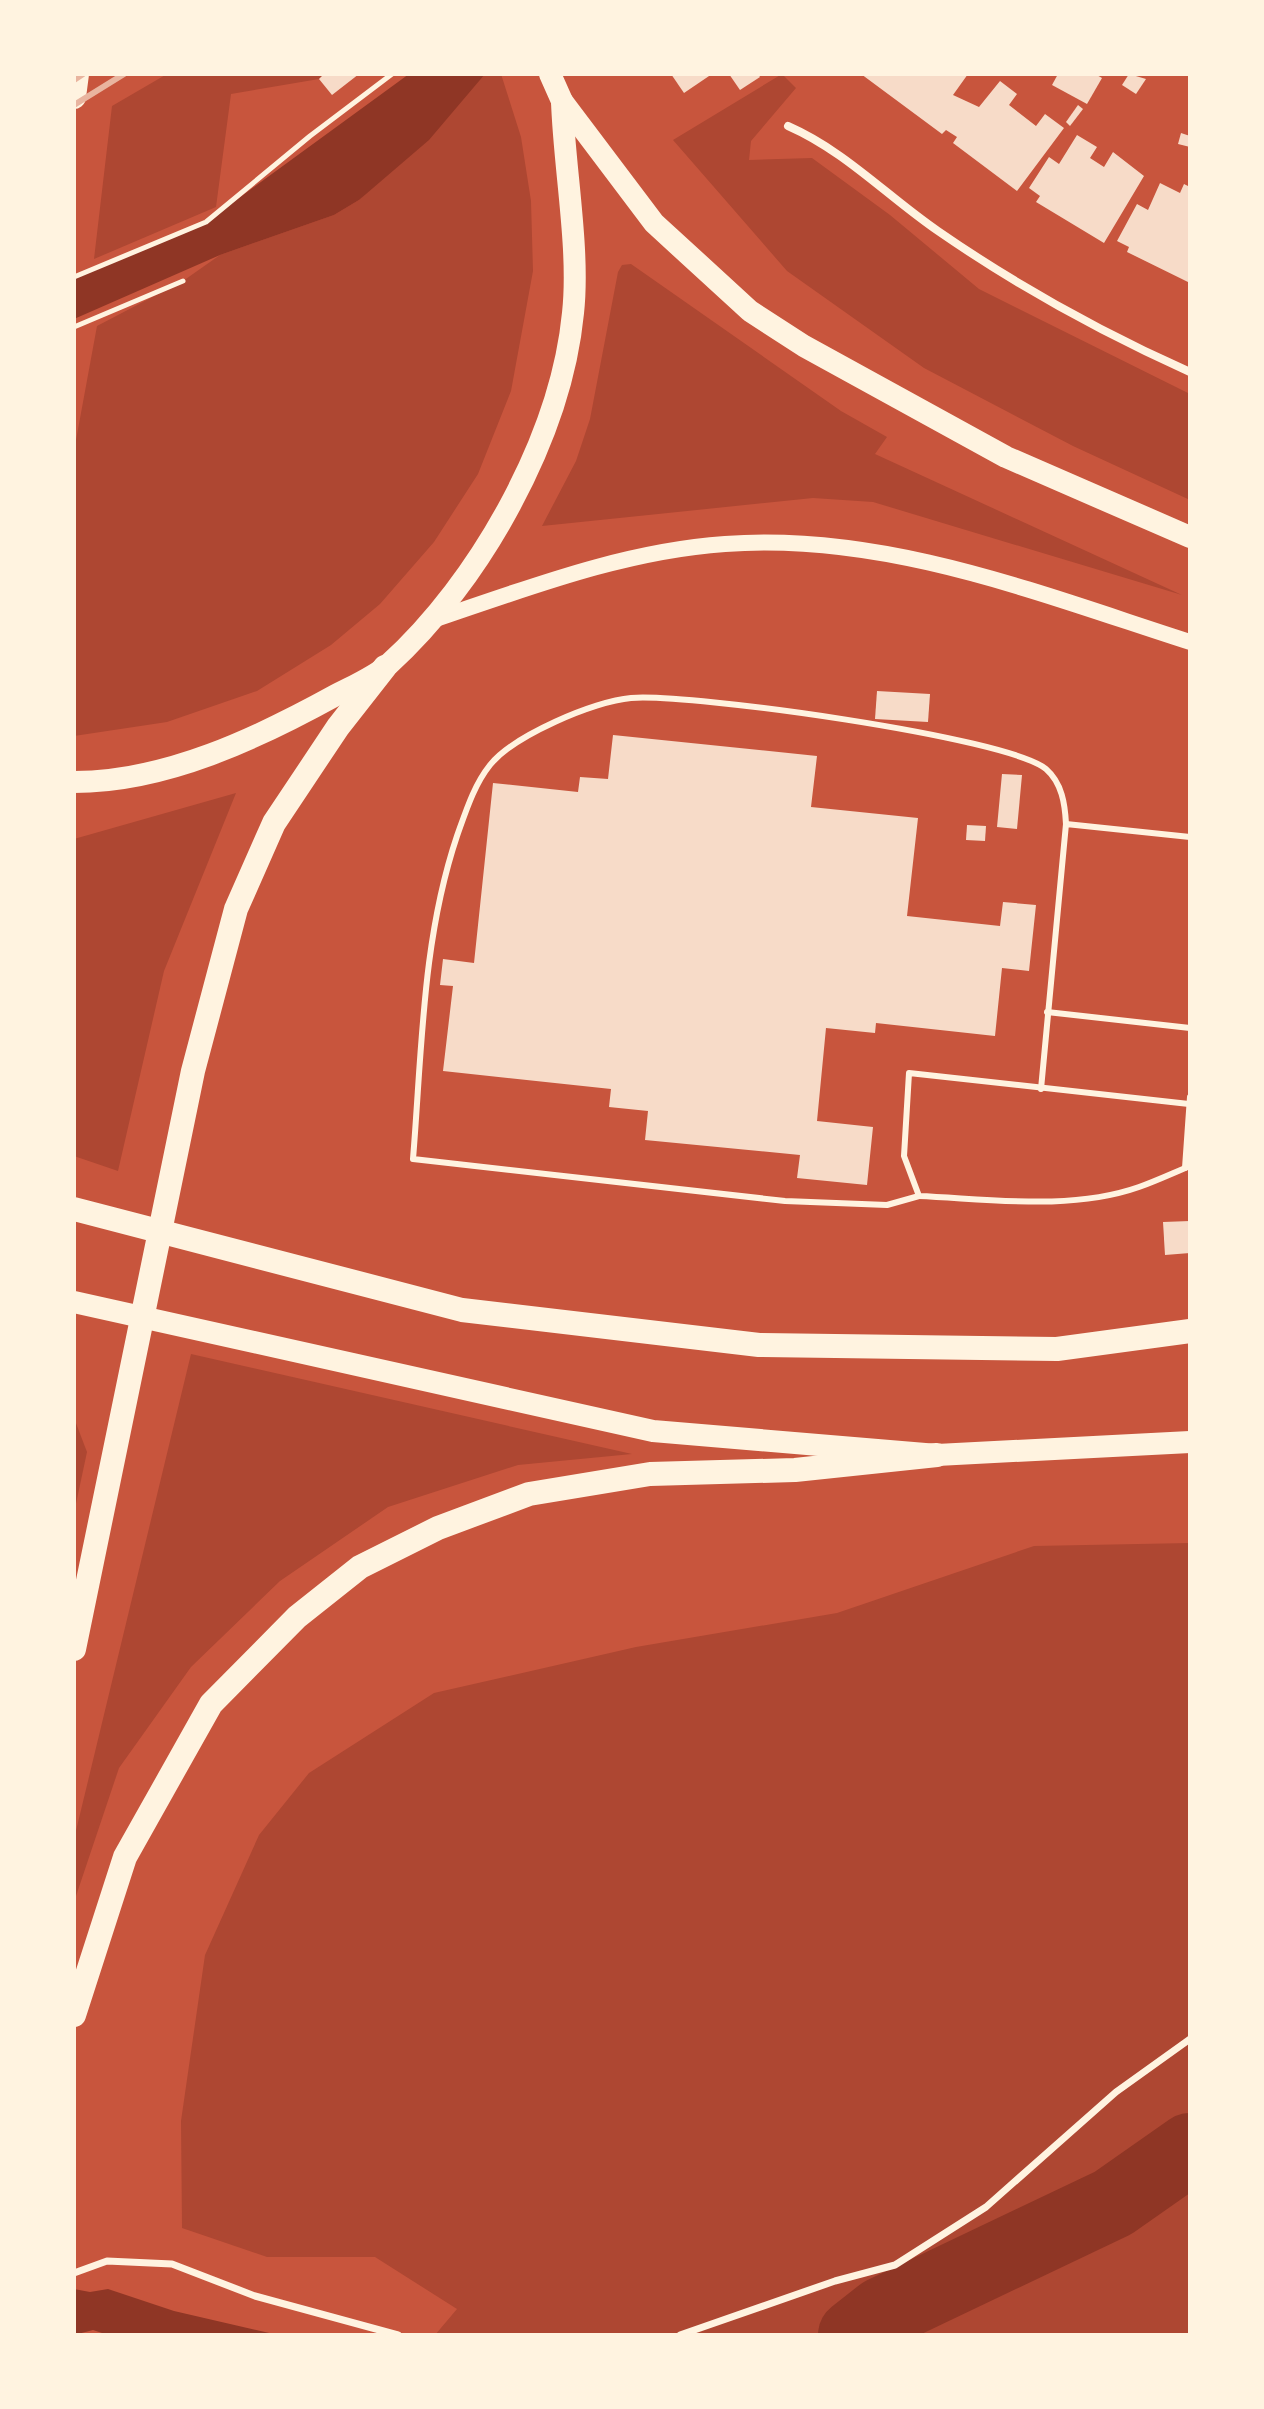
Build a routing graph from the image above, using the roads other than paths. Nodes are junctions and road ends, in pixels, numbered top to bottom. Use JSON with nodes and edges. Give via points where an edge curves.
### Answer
{"nodes":[{"id":1,"x":77,"y":74,"type":"edge"},
{"id":2,"x":550,"y":74,"type":"edge"},
{"id":3,"x":74,"y":97,"type":"edge"},
{"id":4,"x":562,"y":101,"type":"junction"},
{"id":5,"x":788,"y":126,"type":"dead end"},
{"id":6,"x":1190,"y":372,"type":"edge"},
{"id":7,"x":1190,"y":537,"type":"edge"},
{"id":8,"x":433,"y":620,"type":"junction"},
{"id":9,"x":1190,"y":642,"type":"edge"},
{"id":10,"x":385,"y":667,"type":"junction"},
{"id":11,"x":74,"y":782,"type":"edge"},
{"id":12,"x":1066,"y":824,"type":"junction"},
{"id":13,"x":1190,"y":837,"type":"edge"},
{"id":14,"x":1047,"y":1012,"type":"junction"},
{"id":15,"x":1190,"y":1028,"type":"edge"},
{"id":16,"x":1041,"y":1089,"type":"junction"},
{"id":17,"x":1190,"y":1097,"type":"edge"},
{"id":18,"x":1189,"y":1104,"type":"edge"},
{"id":19,"x":1187,"y":1167,"type":"edge"},
{"id":20,"x":919,"y":1196,"type":"junction"},
{"id":21,"x":74,"y":1209,"type":"edge"},
{"id":22,"x":81,"y":1304,"type":"edge"},
{"id":23,"x":1190,"y":1331,"type":"edge"},
{"id":24,"x":1190,"y":1442,"type":"edge"},
{"id":25,"x":937,"y":1455,"type":"junction"},
{"id":26,"x":74,"y":1649,"type":"edge"},
{"id":27,"x":74,"y":2015,"type":"edge"},
{"id":28,"x":1190,"y":2039,"type":"edge"},
{"id":29,"x":74,"y":2273,"type":"edge"},
{"id":30,"x":398,"y":2335,"type":"edge"},
{"id":31,"x":680,"y":2335,"type":"edge"}],
"edges":[{"from":1,"to":3,"type":"highway"},
{"from":2,"to":4,"type":"highway"},
{"from":4,"to":7,"type":"highway","via":[[654,223],[750,311],[1006,457]]},
{"from":4,"to":8,"type":"highway","via":[[574,311],[563,373],[526,477]]},
{"from":5,"to":6,"type":"street","via":[[829,147],[1010,281]]},
{"from":8,"to":9,"type":"main road","via":[[635,556],[725,544],[796,543],[969,572]]},
{"from":8,"to":10,"type":"highway"},
{"from":10,"to":11,"type":"highway","via":[[284,723],[208,755],[136,774]]},
{"from":10,"to":26,"type":"highway","via":[[274,823],[236,909],[193,1071]]},
{"from":12,"to":13,"type":"lane"},
{"from":12,"to":14,"type":"lane"},
{"from":12,"to":20,"type":"lane","via":[[1059,786],[1046,769],[1026,757],[901,729],[673,697],[628,698],[582,709],[530,735],[491,763],[469,800],[431,933],[413,1159],[785,1201],[887,1205]]},
{"from":14,"to":15,"type":"lane"},
{"from":14,"to":16,"type":"lane"},
{"from":16,"to":18,"type":"lane"},
{"from":16,"to":20,"type":"lane","via":[[909,1073],[904,1156]]},
{"from":17,"to":18,"type":"lane"},
{"from":18,"to":19,"type":"lane"},
{"from":19,"to":20,"type":"lane","via":[[1137,1188],[1095,1197],[1039,1201]]},
{"from":21,"to":23,"type":"highway","via":[[462,1310],[759,1345],[1057,1349]]},
{"from":22,"to":25,"type":"highway","via":[[653,1431]]},
{"from":24,"to":25,"type":"highway"},
{"from":25,"to":27,"type":"highway","via":[[795,1470],[650,1474],[529,1494],[438,1528],[360,1567],[297,1617],[211,1704],[125,1857]]},
{"from":28,"to":31,"type":"street","via":[[1116,2092],[986,2207],[895,2265]]},
{"from":29,"to":30,"type":"street","via":[[107,2261],[172,2264],[255,2296]]}]}
